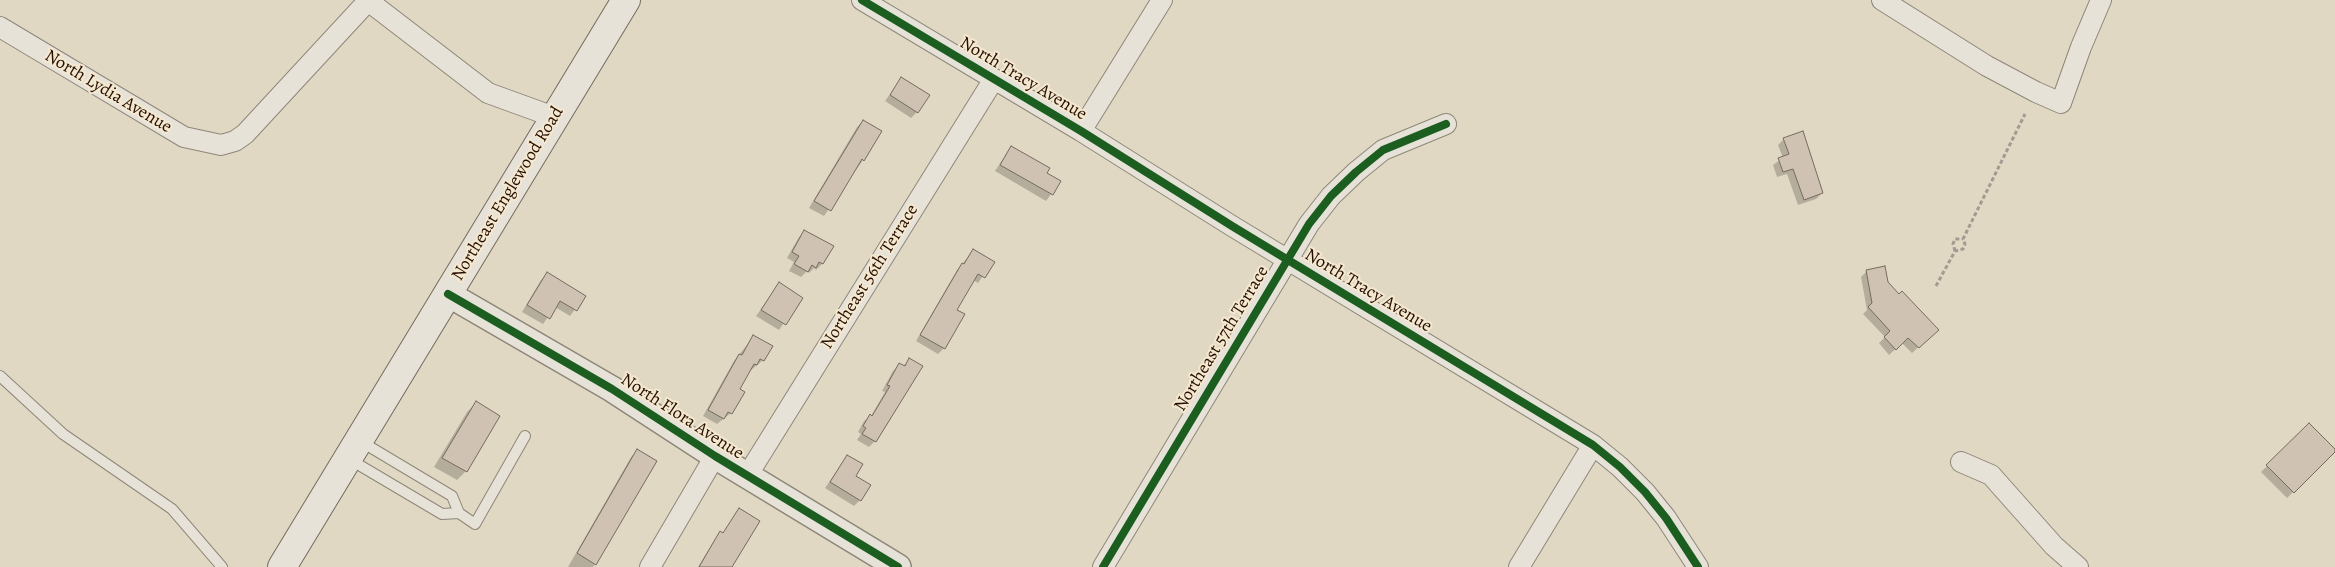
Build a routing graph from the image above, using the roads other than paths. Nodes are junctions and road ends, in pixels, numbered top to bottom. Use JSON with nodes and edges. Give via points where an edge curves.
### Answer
{"nodes":[{"id":1,"x":368,"y":0,"type":"edge"},
{"id":2,"x":626,"y":0,"type":"edge"},
{"id":3,"x":862,"y":0,"type":"edge"},
{"id":4,"x":1162,"y":0,"type":"edge"},
{"id":5,"x":1882,"y":0,"type":"edge"},
{"id":6,"x":2101,"y":0,"type":"edge"},
{"id":7,"x":0,"y":27,"type":"edge"},
{"id":8,"x":994,"y":79,"type":"junction"},
{"id":9,"x":554,"y":117,"type":"junction"},
{"id":10,"x":1446,"y":124,"type":"dead end"},
{"id":11,"x":1081,"y":131,"type":"junction"},
{"id":12,"x":1287,"y":259,"type":"junction"},
{"id":13,"x":448,"y":294,"type":"junction"},
{"id":14,"x":0,"y":376,"type":"edge"},
{"id":15,"x":525,"y":436,"type":"dead end"},
{"id":16,"x":1593,"y":445,"type":"junction"},
{"id":17,"x":354,"y":449,"type":"junction"},
{"id":18,"x":715,"y":456,"type":"junction"},
{"id":19,"x":1961,"y":462,"type":"dead end"},
{"id":20,"x":747,"y":476,"type":"junction"},
{"id":21,"x":459,"y":513,"type":"junction"},
{"id":22,"x":893,"y":566,"type":"edge"},
{"id":23,"x":222,"y":567,"type":"edge"},
{"id":24,"x":282,"y":567,"type":"edge"},
{"id":25,"x":650,"y":567,"type":"edge"},
{"id":26,"x":1104,"y":567,"type":"edge"},
{"id":27,"x":1519,"y":567,"type":"edge"},
{"id":28,"x":1698,"y":567,"type":"edge"},
{"id":29,"x":2078,"y":567,"type":"edge"}],
"edges":[{"from":1,"to":7,"type":"street","name":"North Lydia Avenue","via":[[244,134],[236,141],[221,145],[184,137]]},
{"from":1,"to":9,"type":"street","via":[[488,93]]},
{"from":2,"to":9,"type":"main road","name":"Northeast Englewood Road"},
{"from":3,"to":8,"type":"street","name":"North Tracy Avenue"},
{"from":4,"to":11,"type":"street"},
{"from":5,"to":6,"type":"street","via":[[1987,66],[2061,102]]},
{"from":8,"to":11,"type":"street","name":"North Tracy Avenue"},
{"from":8,"to":20,"type":"street","name":"Northeast 56th Terrace"},
{"from":9,"to":13,"type":"main road","name":"Northeast Englewood Road"},
{"from":10,"to":12,"type":"street","name":"Northeast 57th Terrace","via":[[1383,150],[1356,172],[1315,217]]},
{"from":11,"to":12,"type":"street","name":"North Tracy Avenue"},
{"from":12,"to":16,"type":"street","name":"North Tracy Avenue"},
{"from":12,"to":26,"type":"street","name":"Northeast 57th Terrace"},
{"from":13,"to":17,"type":"main road","name":"Northeast Englewood Road"},
{"from":13,"to":18,"type":"street","name":"North Flora Avenue","via":[[612,389]]},
{"from":14,"to":23,"type":"lane","via":[[63,434],[172,509]]},
{"from":15,"to":21,"type":"lane","via":[[475,524]]},
{"from":16,"to":27,"type":"street"},
{"from":16,"to":28,"type":"street","name":"North Tracy Avenue","via":[[1644,492],[1666,518]]},
{"from":17,"to":21,"type":"lane","via":[[442,514]]},
{"from":17,"to":21,"type":"lane","via":[[452,496]]},
{"from":17,"to":24,"type":"main road","name":"Northeast Englewood Road"},
{"from":18,"to":20,"type":"street","name":"North Flora Avenue"},
{"from":18,"to":25,"type":"street"},
{"from":19,"to":29,"type":"street","via":[[1991,475],[2054,546]]},
{"from":20,"to":22,"type":"street","name":"North Flora Avenue"}]}
